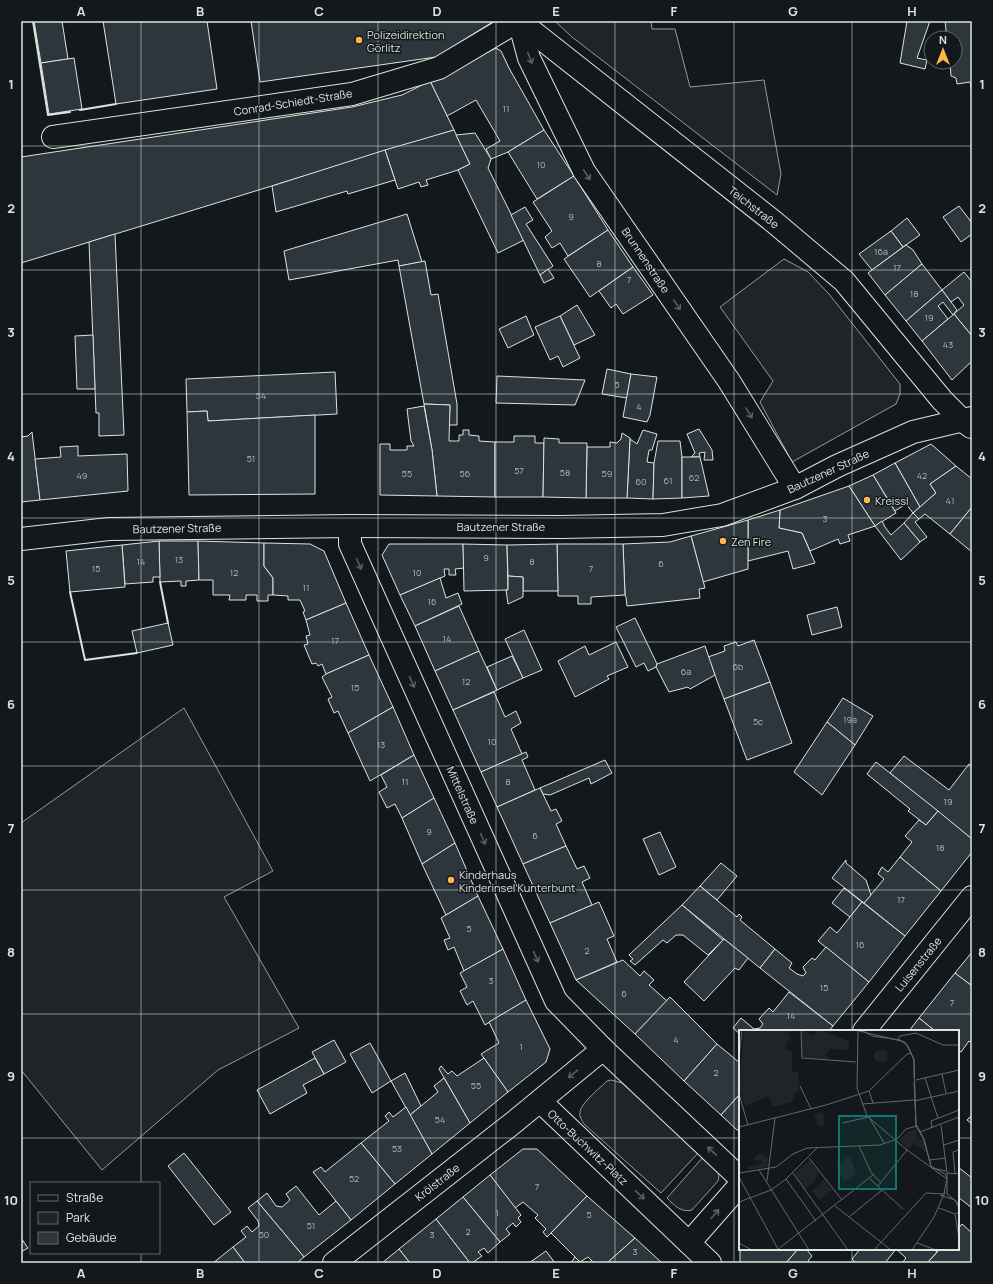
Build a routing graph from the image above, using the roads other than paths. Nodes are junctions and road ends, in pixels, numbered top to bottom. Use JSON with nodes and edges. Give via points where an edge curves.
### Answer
{"nodes":[{"id":1,"x":518,"y":21,"type":"edge"},
{"id":2,"x":53,"y":136,"type":"dead end"},
{"id":3,"x":969,"y":422,"type":"edge"},
{"id":4,"x":795,"y":488,"type":"junction"},
{"id":5,"x":350,"y":526,"type":"junction"},
{"id":6,"x":21,"y":539,"type":"edge"},
{"id":7,"x":972,"y":897,"type":"edge"},
{"id":8,"x":865,"y":1030,"type":"edge"},
{"id":9,"x":603,"y":1050,"type":"junction"},
{"id":10,"x":540,"y":1101,"type":"junction"},
{"id":11,"x":739,"y":1177,"type":"edge"},
{"id":12,"x":739,"y":1185,"type":"edge"},
{"id":13,"x":689,"y":1243,"type":"junction"},
{"id":14,"x":334,"y":1263,"type":"edge"},
{"id":15,"x":710,"y":1263,"type":"edge"}],
"edges":[{"from":1,"to":2,"type":"street","name":"Conrad-Schiedt-Straße","via":[[439,68],[352,94]]},
{"from":1,"to":3,"type":"street","name":"Teichstraße","via":[[774,222],[844,281],[942,400]]},
{"from":1,"to":4,"type":"street","name":"Brunnenstraße","one_way":true,"via":[[528,58],[584,171],[729,382]]},
{"from":3,"to":4,"type":"street","name":"Bautzener Straße","via":[[913,432]]},
{"from":4,"to":5,"type":"street","name":"Bautzener Straße","via":[[722,515],[662,525]]},
{"from":5,"to":6,"type":"street","name":"Bautzener Straße","via":[[109,529]]},
{"from":5,"to":9,"type":"street","name":"Mittelstraße","one_way":true,"via":[[350,544],[556,1001]]},
{"from":7,"to":8,"type":"street","name":"Luisenstraße"},
{"from":9,"to":10,"type":"street","name":"Otto-Buchwitz-Platz","one_way":true},
{"from":11,"to":9,"type":"street","one_way":true},
{"from":10,"to":13,"type":"street","name":"Otto-Buchwitz-Platz","one_way":true},
{"from":10,"to":14,"type":"street","name":"Krölstraße"},
{"from":13,"to":12,"type":"street","one_way":true},
{"from":13,"to":15,"type":"street","name":"Otto-Buchwitz-Platz"}]}
